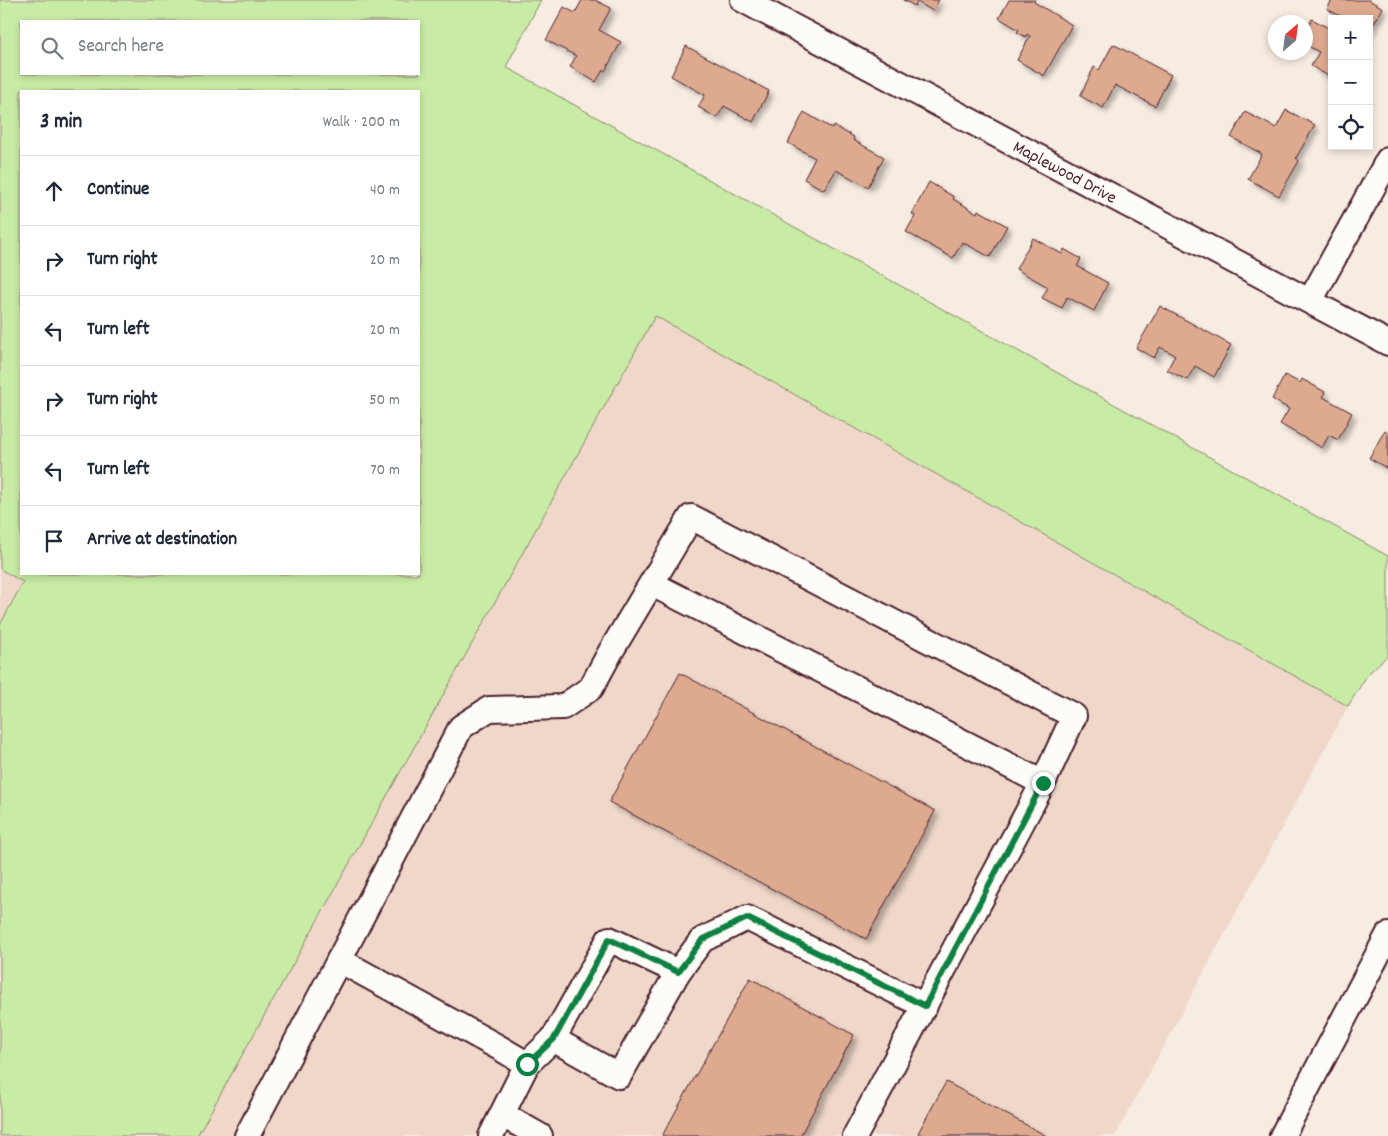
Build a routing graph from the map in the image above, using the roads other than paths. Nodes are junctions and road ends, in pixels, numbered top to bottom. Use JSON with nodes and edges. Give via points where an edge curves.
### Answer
{"nodes":[{"id":1,"x":755,"y":3,"type":"edge"},
{"id":2,"x":1388,"y":160,"type":"edge"},
{"id":3,"x":1310,"y":301,"type":"junction"},
{"id":4,"x":1388,"y":343,"type":"edge"},
{"id":5,"x":652,"y":584,"type":"junction"},
{"id":6,"x":1043,"y":783,"type":"junction"},
{"id":7,"x":1388,"y":935,"type":"edge"},
{"id":8,"x":339,"y":960,"type":"junction"},
{"id":9,"x":678,"y":972,"type":"junction"},
{"id":10,"x":925,"y":1006,"type":"junction"},
{"id":11,"x":554,"y":1039,"type":"junction"},
{"id":12,"x":527,"y":1064,"type":"junction"},
{"id":13,"x":503,"y":1115,"type":"junction"},
{"id":14,"x":247,"y":1136,"type":"edge"},
{"id":15,"x":491,"y":1136,"type":"edge"},
{"id":16,"x":540,"y":1136,"type":"edge"},
{"id":17,"x":855,"y":1136,"type":"edge"},
{"id":18,"x":1282,"y":1136,"type":"edge"}],
"edges":[{"from":1,"to":3,"type":"street","name":"Maplewood Drive"},
{"from":2,"to":3,"type":"street"},
{"from":3,"to":4,"type":"street","name":"Maplewood Drive"},
{"from":5,"to":6,"type":"street"},
{"from":5,"to":6,"type":"street","via":[[691,517],[1074,716]]},
{"from":5,"to":8,"type":"street","via":[[591,688],[563,707],[489,709],[461,727]]},
{"from":6,"to":10,"type":"street"},
{"from":7,"to":18,"type":"street"},
{"from":8,"to":12,"type":"street"},
{"from":8,"to":14,"type":"street"},
{"from":9,"to":10,"type":"street","via":[[702,940],[747,918]]},
{"from":9,"to":11,"type":"street","via":[[609,939]]},
{"from":9,"to":11,"type":"street","via":[[619,1076]]},
{"from":10,"to":17,"type":"street"},
{"from":11,"to":12,"type":"street"},
{"from":12,"to":13,"type":"street"},
{"from":13,"to":15,"type":"street"},
{"from":13,"to":16,"type":"street"}]}
